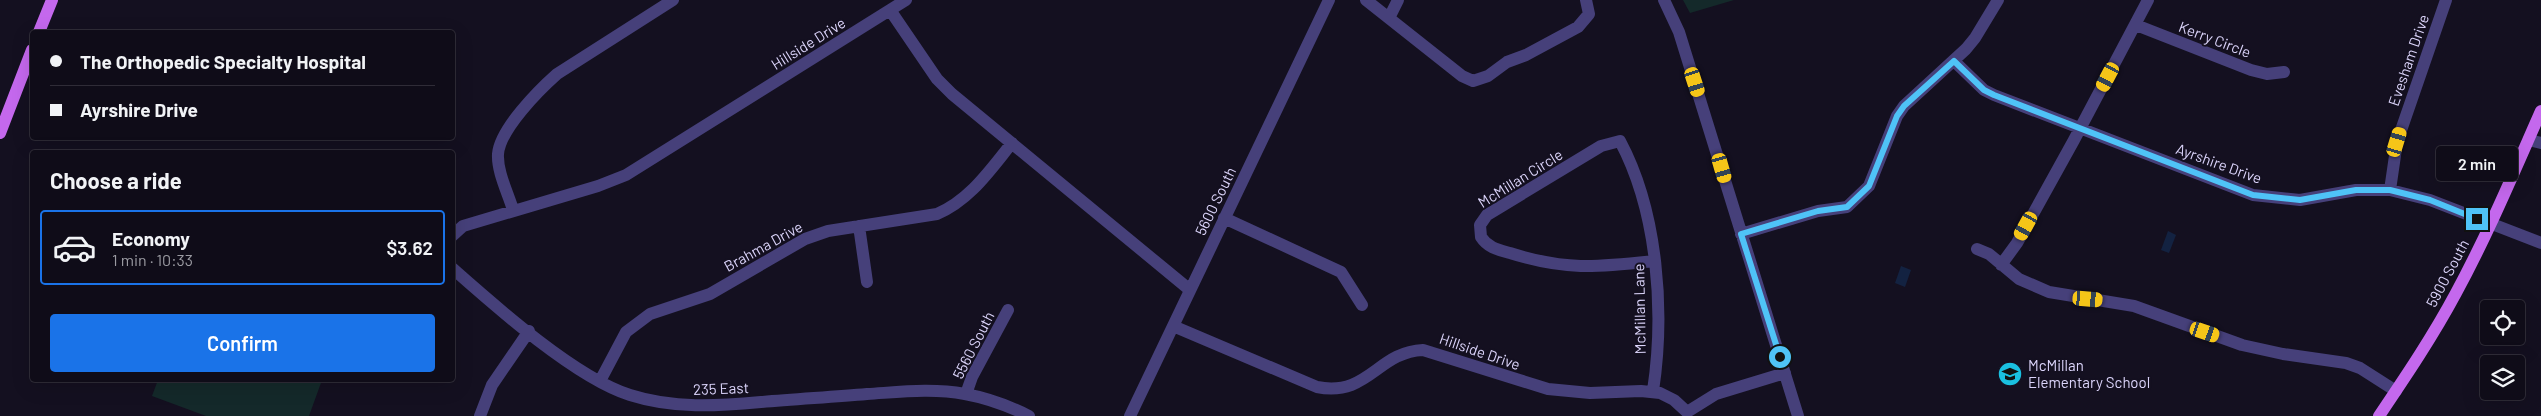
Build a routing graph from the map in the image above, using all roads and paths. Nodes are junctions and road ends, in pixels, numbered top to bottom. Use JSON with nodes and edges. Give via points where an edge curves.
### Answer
{"nodes":[{"id":1,"x":52,"y":0,"type":"edge"},
{"id":2,"x":673,"y":0,"type":"edge"},
{"id":3,"x":906,"y":0,"type":"edge"},
{"id":4,"x":1329,"y":0,"type":"edge"},
{"id":5,"x":1366,"y":0,"type":"edge"},
{"id":6,"x":1398,"y":0,"type":"edge"},
{"id":7,"x":1586,"y":0,"type":"edge"},
{"id":8,"x":1664,"y":0,"type":"edge"},
{"id":9,"x":1998,"y":0,"type":"edge"},
{"id":10,"x":2148,"y":0,"type":"edge"},
{"id":11,"x":2446,"y":0,"type":"edge"},
{"id":12,"x":890,"y":10,"type":"junction"},
{"id":13,"x":1389,"y":18,"type":"junction"},
{"id":14,"x":2136,"y":25,"type":"junction"},
{"id":15,"x":40,"y":30,"type":"edge"},
{"id":16,"x":30,"y":55,"type":"edge"},
{"id":17,"x":1954,"y":61,"type":"junction"},
{"id":18,"x":2284,"y":72,"type":"dead end"},
{"id":19,"x":2541,"y":111,"type":"edge"},
{"id":20,"x":2080,"y":128,"type":"junction"},
{"id":21,"x":0,"y":133,"type":"edge"},
{"id":22,"x":1620,"y":141,"type":"joint"},
{"id":23,"x":2535,"y":141,"type":"edge"},
{"id":24,"x":1012,"y":143,"type":"junction"},
{"id":25,"x":2390,"y":190,"type":"junction"},
{"id":26,"x":513,"y":210,"type":"junction"},
{"id":27,"x":1224,"y":218,"type":"junction"},
{"id":28,"x":2491,"y":224,"type":"junction"},
{"id":29,"x":859,"y":226,"type":"junction"},
{"id":30,"x":455,"y":233,"type":"edge"},
{"id":31,"x":1741,"y":234,"type":"junction"},
{"id":32,"x":2541,"y":243,"type":"edge"},
{"id":33,"x":1978,"y":249,"type":"dead end"},
{"id":34,"x":1656,"y":261,"type":"junction"},
{"id":35,"x":2001,"y":265,"type":"junction"},
{"id":36,"x":455,"y":270,"type":"edge"},
{"id":37,"x":867,"y":282,"type":"dead end"},
{"id":38,"x":1190,"y":290,"type":"junction"},
{"id":39,"x":1362,"y":305,"type":"dead end"},
{"id":40,"x":1008,"y":310,"type":"dead end"},
{"id":41,"x":1173,"y":326,"type":"junction"},
{"id":42,"x":529,"y":331,"type":"junction"},
{"id":43,"x":1785,"y":373,"type":"junction"},
{"id":44,"x":600,"y":381,"type":"junction"},
{"id":45,"x":1653,"y":391,"type":"junction"},
{"id":46,"x":2396,"y":391,"type":"junction"},
{"id":47,"x":966,"y":394,"type":"junction"},
{"id":48,"x":1685,"y":414,"type":"edge"},
{"id":49,"x":480,"y":416,"type":"edge"},
{"id":50,"x":1029,"y":416,"type":"edge"},
{"id":51,"x":1130,"y":416,"type":"edge"},
{"id":52,"x":1798,"y":416,"type":"edge"},
{"id":53,"x":2379,"y":416,"type":"edge"}],
"edges":[{"from":1,"to":15,"type":"main road"},
{"from":2,"to":26,"type":"street","via":[[557,74],[543,86],[513,124],[498,154]]},
{"from":3,"to":12,"type":"street","name":"Hillside Drive"},
{"from":4,"to":27,"type":"street","name":"5600 South"},
{"from":5,"to":13,"type":"street"},
{"from":6,"to":13,"type":"street"},
{"from":7,"to":13,"type":"street","via":[[1589,14],[1578,27],[1473,81],[1462,76]]},
{"from":8,"to":31,"type":"street","via":[[1679,32]]},
{"from":9,"to":17,"type":"street","via":[[1975,38]]},
{"from":10,"to":14,"type":"street"},
{"from":11,"to":25,"type":"street","name":"Evesham Drive","via":[[2397,142]]},
{"from":12,"to":24,"type":"street","via":[[938,79]]},
{"from":12,"to":26,"type":"street","name":"Hillside Drive","via":[[626,175]]},
{"from":14,"to":18,"type":"street","name":"Kerry Circle","via":[[2251,70],[2267,74]]},
{"from":14,"to":20,"type":"street"},
{"from":16,"to":21,"type":"main road"},
{"from":17,"to":20,"type":"street","name":"Ayrshire Drive","via":[[1989,93]]},
{"from":17,"to":31,"type":"street","via":[[1904,106],[1869,186],[1847,207],[1818,211]]},
{"from":19,"to":23,"type":"main road","name":"5900 South"},
{"from":20,"to":25,"type":"street","name":"Ayrshire Drive","via":[[2267,198],[2300,200],[2356,190]]},
{"from":20,"to":35,"type":"street","via":[[2017,243]]},
{"from":22,"to":34,"type":"street","name":"McMillan Lane","via":[[1652,234]]},
{"from":22,"to":34,"type":"street","name":"McMillan Circle","via":[[1601,146],[1487,215],[1480,224],[1481,238],[1489,246],[1566,267]]},
{"from":23,"to":28,"type":"main road","name":"5900 South"},
{"from":24,"to":29,"type":"street","name":"Brahma Drive","via":[[964,199],[950,208],[937,214]]},
{"from":24,"to":38,"type":"street"},
{"from":25,"to":28,"type":"street","name":"Ayrshire Drive","via":[[2430,200]]},
{"from":26,"to":30,"type":"street","name":"Hillside Drive","via":[[463,226]]},
{"from":27,"to":38,"type":"street","name":"5600 South"},
{"from":27,"to":39,"type":"street","via":[[1341,272]]},
{"from":28,"to":32,"type":"street","name":"Ayrshire Drive"},
{"from":28,"to":46,"type":"main road","name":"5900 South","via":[[2456,294]]},
{"from":29,"to":37,"type":"street"},
{"from":29,"to":44,"type":"street","name":"Brahma Drive","via":[[805,239],[710,294],[650,314],[626,332]]},
{"from":31,"to":43,"type":"street"},
{"from":33,"to":35,"type":"street"},
{"from":34,"to":45,"type":"street","name":"McMillan Lane","via":[[1658,286]]},
{"from":35,"to":46,"type":"street","via":[[2019,279],[2061,295],[2124,303],[2242,345],[2346,362]]},
{"from":36,"to":42,"type":"street","name":"235 East"},
{"from":38,"to":41,"type":"street","name":"5600 South"},
{"from":40,"to":47,"type":"street","name":"5560 South"},
{"from":41,"to":45,"type":"street","name":"Hillside Drive","via":[[1317,387],[1333,390],[1359,383],[1402,354],[1423,350],[1548,389],[1590,393]]},
{"from":41,"to":51,"type":"street","name":"5600 South"},
{"from":42,"to":44,"type":"street","name":"235 East"},
{"from":42,"to":49,"type":"street","via":[[492,385]]},
{"from":43,"to":48,"type":"street","name":"Hillside Drive","via":[[1716,394]]},
{"from":43,"to":52,"type":"street"},
{"from":44,"to":47,"type":"street","name":"235 East","via":[[630,395],[675,405],[730,405],[924,390]]},
{"from":45,"to":48,"type":"street","name":"Hillside Drive","via":[[1668,396]]},
{"from":46,"to":53,"type":"main road","name":"5900 South"},
{"from":47,"to":50,"type":"street","name":"235 East"}]}
